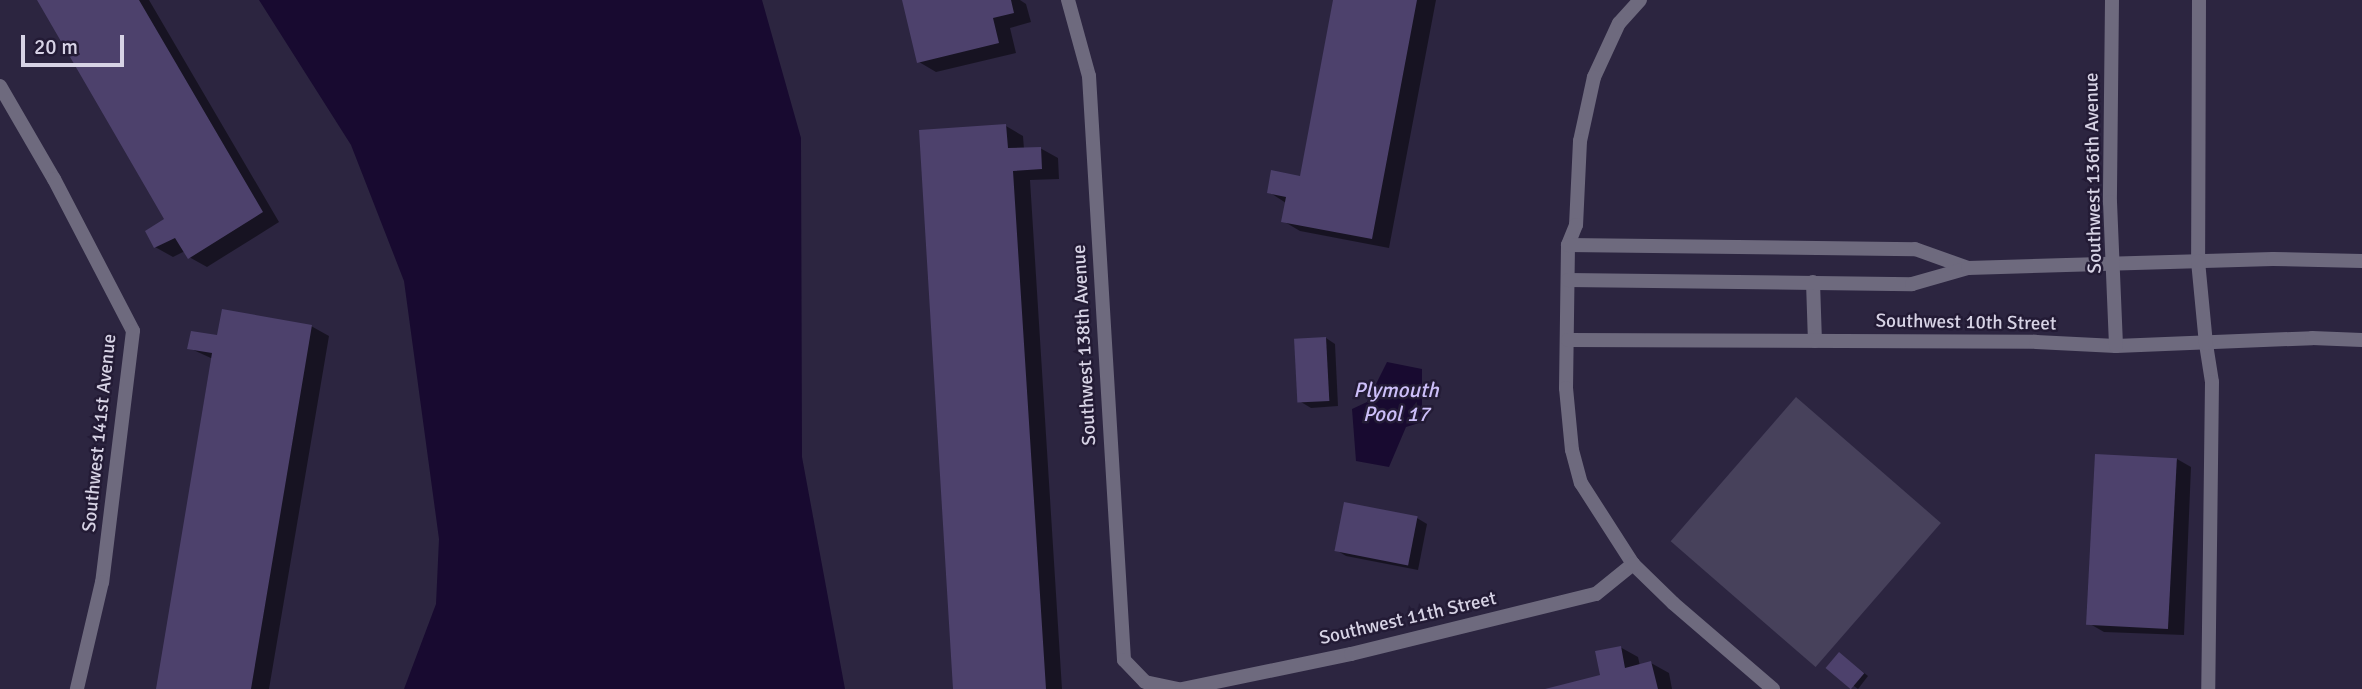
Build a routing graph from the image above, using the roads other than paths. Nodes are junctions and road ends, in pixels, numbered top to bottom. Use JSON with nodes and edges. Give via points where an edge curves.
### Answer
{"nodes":[{"id":1,"x":1068,"y":0,"type":"edge"},
{"id":2,"x":1640,"y":0,"type":"edge"},
{"id":3,"x":2112,"y":0,"type":"edge"},
{"id":4,"x":2199,"y":0,"type":"edge"},
{"id":5,"x":0,"y":86,"type":"edge"},
{"id":6,"x":1568,"y":245,"type":"junction"},
{"id":7,"x":2198,"y":261,"type":"junction"},
{"id":8,"x":2362,"y":261,"type":"edge"},
{"id":9,"x":2114,"y":264,"type":"junction"},
{"id":10,"x":1968,"y":268,"type":"junction"},
{"id":11,"x":1569,"y":279,"type":"junction"},
{"id":12,"x":1814,"y":282,"type":"junction"},
{"id":13,"x":1568,"y":340,"type":"junction"},
{"id":14,"x":2362,"y":340,"type":"edge"},
{"id":15,"x":1815,"y":341,"type":"junction"},
{"id":16,"x":2206,"y":344,"type":"junction"},
{"id":17,"x":2116,"y":346,"type":"junction"},
{"id":18,"x":1633,"y":564,"type":"junction"},
{"id":19,"x":1145,"y":682,"type":"joint"},
{"id":20,"x":2208,"y":687,"type":"edge"},
{"id":21,"x":77,"y":689,"type":"edge"},
{"id":22,"x":1180,"y":689,"type":"edge"},
{"id":23,"x":1773,"y":689,"type":"edge"}],
"edges":[{"from":1,"to":19,"type":"street","name":"Southwest 138th Avenue","via":[[1089,76],[1124,660]]},
{"from":2,"to":6,"type":"street","via":[[1619,23],[1594,77],[1580,141],[1576,225]]},
{"from":3,"to":9,"type":"street","name":"Southwest 136th Avenue","via":[[2110,202]]},
{"from":4,"to":7,"type":"street"},
{"from":5,"to":21,"type":"street","name":"Southwest 141st Avenue","via":[[133,331],[103,582]]},
{"from":6,"to":10,"type":"street","name":"Southwest 10th Street","via":[[1915,249]]},
{"from":6,"to":11,"type":"street"},
{"from":7,"to":8,"type":"street","name":"Southwest 10th Street"},
{"from":7,"to":9,"type":"street","name":"Southwest 10th Street"},
{"from":7,"to":16,"type":"street"},
{"from":9,"to":10,"type":"street","name":"Southwest 10th Street"},
{"from":9,"to":17,"type":"street","name":"Southwest 136th Avenue"},
{"from":10,"to":12,"type":"street","name":"Southwest 10th Street","via":[[1912,284]]},
{"from":11,"to":12,"type":"street","name":"Southwest 10th Street"},
{"from":11,"to":13,"type":"street"},
{"from":12,"to":15,"type":"street"},
{"from":13,"to":15,"type":"street","name":"Southwest 10th Street"},
{"from":13,"to":18,"type":"street","via":[[1566,388],[1576,472]]},
{"from":14,"to":16,"type":"street","name":"Southwest 10th Street"},
{"from":15,"to":17,"type":"street","name":"Southwest 10th Street"},
{"from":16,"to":17,"type":"street","name":"Southwest 10th Street"},
{"from":16,"to":20,"type":"street","via":[[2212,382]]},
{"from":18,"to":22,"type":"street","name":"Southwest 11th Street","via":[[1595,594],[1351,654]]},
{"from":18,"to":23,"type":"street"},
{"from":19,"to":22,"type":"street","name":"Southwest 11th Street"}]}
